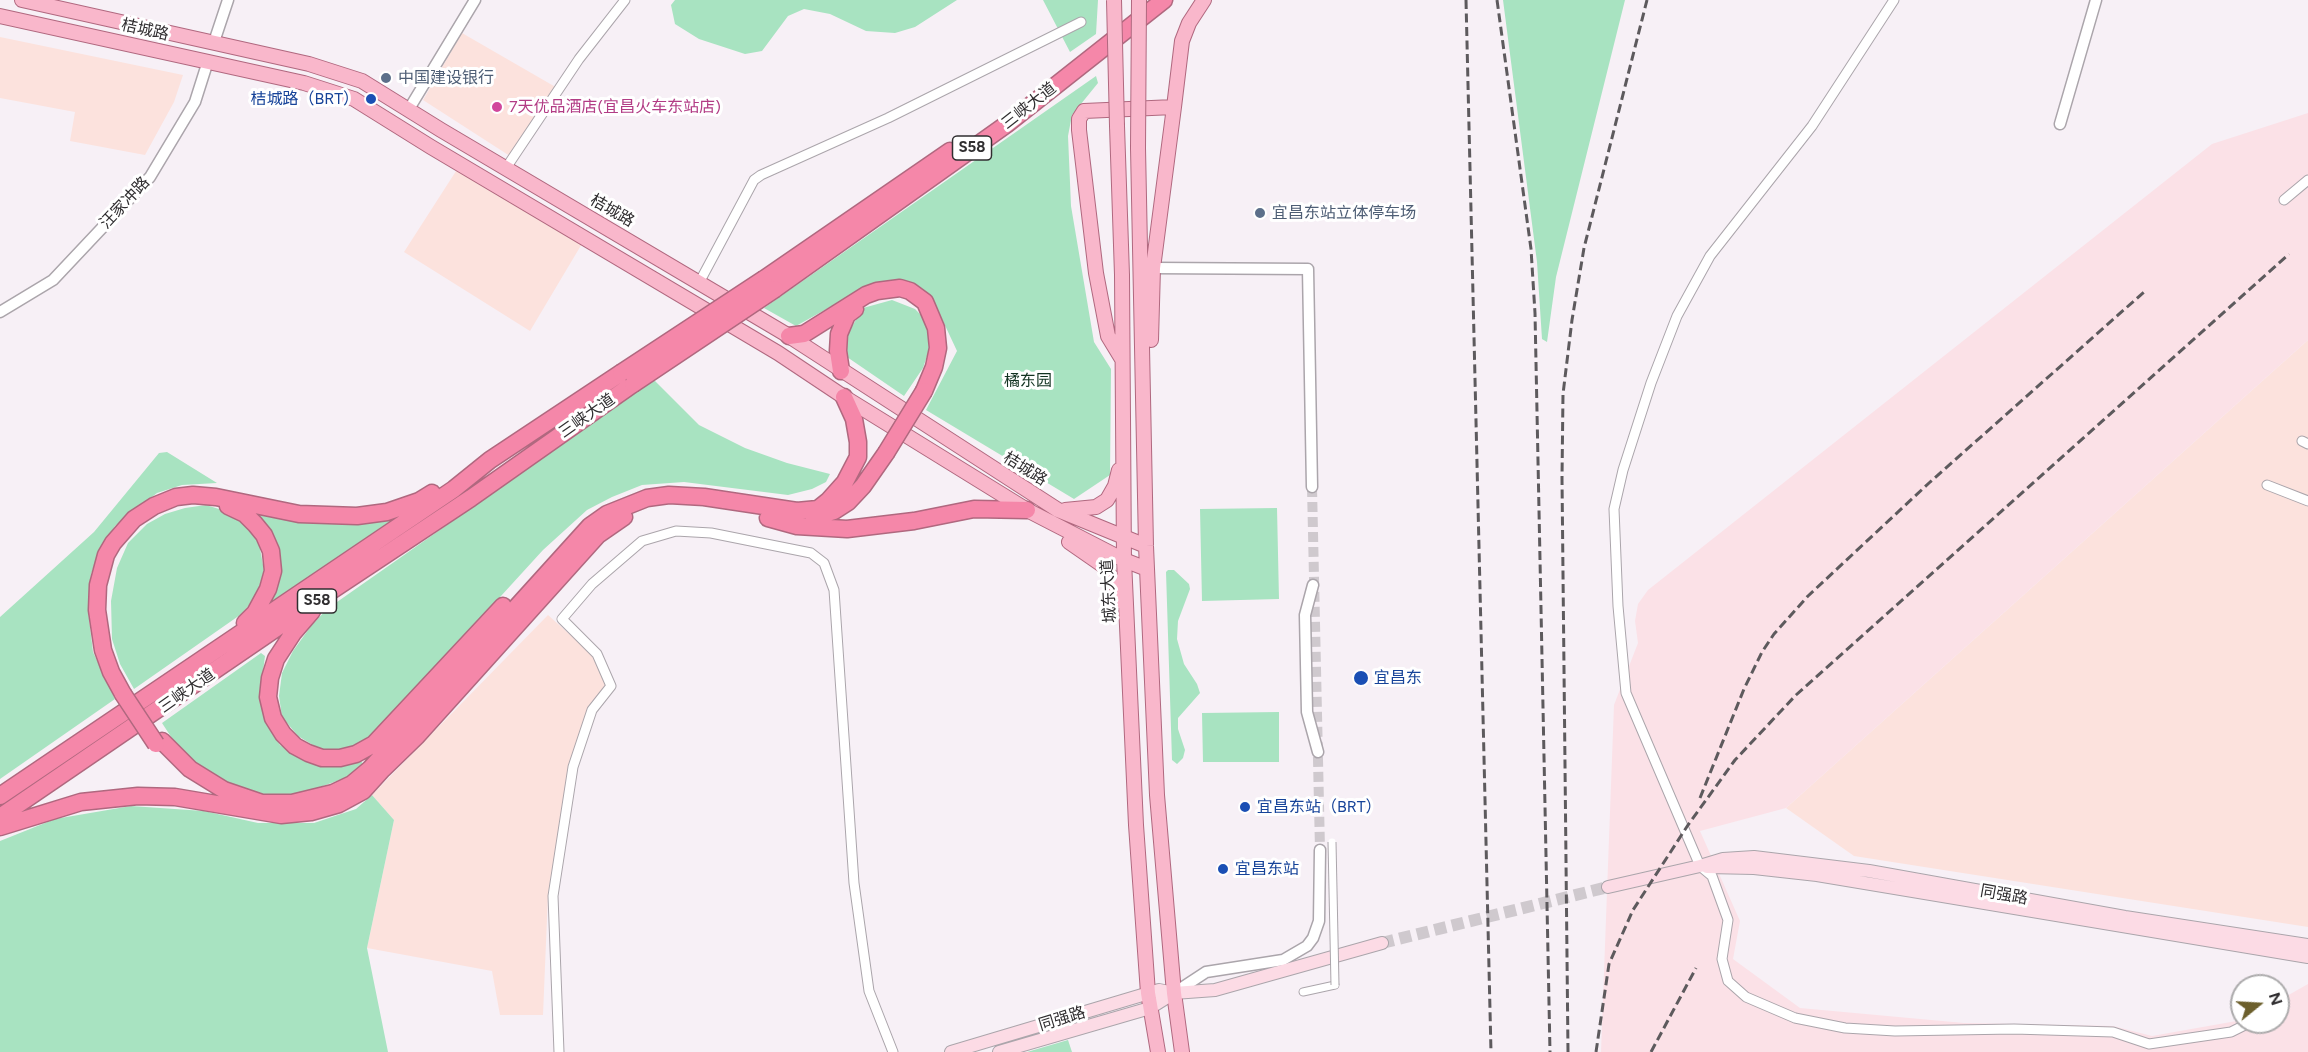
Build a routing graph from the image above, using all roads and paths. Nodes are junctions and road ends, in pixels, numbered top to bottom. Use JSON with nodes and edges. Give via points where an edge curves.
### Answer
{"nodes":[{"id":1,"x":22,"y":0,"type":"edge"},
{"id":2,"x":228,"y":0,"type":"edge"},
{"id":3,"x":475,"y":0,"type":"edge"},
{"id":4,"x":625,"y":0,"type":"edge"},
{"id":5,"x":1114,"y":0,"type":"edge"},
{"id":6,"x":1139,"y":0,"type":"edge"},
{"id":7,"x":1149,"y":0,"type":"edge"},
{"id":8,"x":1164,"y":0,"type":"edge"},
{"id":9,"x":1204,"y":0,"type":"edge"},
{"id":10,"x":1894,"y":0,"type":"edge"},
{"id":11,"x":2096,"y":0,"type":"edge"},
{"id":12,"x":0,"y":16,"type":"edge"},
{"id":13,"x":1081,"y":22,"type":"dead end"},
{"id":14,"x":214,"y":42,"type":"junction"},
{"id":15,"x":208,"y":61,"type":"junction"},
{"id":16,"x":1174,"y":107,"type":"junction"},
{"id":17,"x":409,"y":109,"type":"junction"},
{"id":18,"x":2060,"y":124,"type":"dead end"},
{"id":19,"x":506,"y":168,"type":"junction"},
{"id":20,"x":2308,"y":180,"type":"edge"},
{"id":21,"x":2284,"y":200,"type":"dead end"},
{"id":22,"x":1153,"y":268,"type":"junction"},
{"id":23,"x":699,"y":283,"type":"junction"},
{"id":24,"x":769,"y":284,"type":"junction"},
{"id":25,"x":0,"y":312,"type":"edge"},
{"id":26,"x":789,"y":336,"type":"junction"},
{"id":27,"x":1122,"y":359,"type":"junction"},
{"id":28,"x":841,"y":371,"type":"junction"},
{"id":29,"x":627,"y":379,"type":"junction"},
{"id":30,"x":922,"y":390,"type":"junction"},
{"id":31,"x":844,"y":397,"type":"junction"},
{"id":32,"x":883,"y":452,"type":"junction"},
{"id":33,"x":1123,"y":453,"type":"junction"},
{"id":34,"x":490,"y":460,"type":"junction"},
{"id":35,"x":2267,"y":485,"type":"dead end"},
{"id":36,"x":1312,"y":487,"type":"tunnel mouth"},
{"id":37,"x":1146,"y":492,"type":"junction"},
{"id":38,"x":2308,"y":501,"type":"edge"},
{"id":39,"x":818,"y":509,"type":"junction"},
{"id":40,"x":1027,"y":510,"type":"junction"},
{"id":41,"x":1058,"y":510,"type":"junction"},
{"id":42,"x":768,"y":518,"type":"junction"},
{"id":43,"x":590,"y":526,"type":"junction"},
{"id":44,"x":1124,"y":538,"type":"junction"},
{"id":45,"x":1146,"y":546,"type":"junction"},
{"id":46,"x":1124,"y":560,"type":"junction"},
{"id":47,"x":1147,"y":569,"type":"junction"},
{"id":48,"x":1313,"y":585,"type":"dead end"},
{"id":49,"x":326,"y":595,"type":"junction"},
{"id":50,"x":1127,"y":616,"type":"junction"},
{"id":51,"x":224,"y":644,"type":"junction"},
{"id":52,"x":126,"y":693,"type":"junction"},
{"id":53,"x":159,"y":742,"type":"junction"},
{"id":54,"x":1318,"y":752,"type":"dead end"},
{"id":55,"x":382,"y":770,"type":"junction"},
{"id":56,"x":0,"y":796,"type":"edge"},
{"id":57,"x":0,"y":817,"type":"edge"},
{"id":58,"x":0,"y":828,"type":"edge"},
{"id":59,"x":1332,"y":842,"type":"dead end"},
{"id":60,"x":1320,"y":850,"type":"tunnel mouth"},
{"id":61,"x":1700,"y":866,"type":"junction"},
{"id":62,"x":1608,"y":887,"type":"tunnel mouth"},
{"id":63,"x":1382,"y":944,"type":"tunnel mouth"},
{"id":64,"x":2308,"y":945,"type":"edge"},
{"id":65,"x":2308,"y":957,"type":"edge"},
{"id":66,"x":1303,"y":992,"type":"dead end"},
{"id":67,"x":1148,"y":993,"type":"junction"},
{"id":68,"x":1174,"y":993,"type":"junction"},
{"id":69,"x":1150,"y":1008,"type":"junction"},
{"id":70,"x":2230,"y":1032,"type":"edge"},
{"id":71,"x":559,"y":1052,"type":"edge"},
{"id":72,"x":893,"y":1052,"type":"edge"},
{"id":73,"x":951,"y":1052,"type":"edge"},
{"id":74,"x":999,"y":1052,"type":"edge"},
{"id":75,"x":1158,"y":1052,"type":"edge"},
{"id":76,"x":1182,"y":1052,"type":"edge"}],
"edges":[{"from":1,"to":14,"type":"main road","name":"桔城路"},
{"from":2,"to":14,"type":"street"},
{"from":3,"to":17,"type":"street"},
{"from":4,"to":19,"type":"street","via":[[579,59]]},
{"from":5,"to":27,"type":"main road","name":"城东大道","bridge":true},
{"from":6,"to":37,"type":"main road","bridge":true,"via":[[1138,148]]},
{"from":7,"to":24,"type":"highway","name":"三峡大道","number":"S58","via":[[1006,111]]},
{"from":8,"to":24,"type":"highway","name":"三峡大道","number":"S58","via":[[1007,124]]},
{"from":9,"to":16,"type":"main road","via":[[1182,41]]},
{"from":10,"to":61,"type":"street","via":[[1812,126],[1710,256],[1677,316],[1651,383],[1614,509],[1626,693]]},
{"from":11,"to":18,"type":"street"},
{"from":12,"to":15,"type":"main road","name":"桔城路"},
{"from":13,"to":23,"type":"street","via":[[888,118],[761,175],[754,180]]},
{"from":14,"to":17,"type":"main road","name":"桔城路","via":[[362,81]]},
{"from":15,"to":25,"type":"street","name":"汪家冲路","via":[[195,102],[150,177],[53,280]]},
{"from":15,"to":31,"type":"main road","name":"桔城路","via":[[354,99],[778,353]]},
{"from":16,"to":22,"type":"main road"},
{"from":16,"to":27,"type":"main road","via":[[1084,111],[1079,119],[1096,273],[1108,336]]},
{"from":17,"to":19,"type":"main road","name":"桔城路"},
{"from":19,"to":23,"type":"main road","name":"桔城路"},
{"from":20,"to":21,"type":"street"},
{"from":22,"to":36,"type":"street","via":[[1308,269]]},
{"from":22,"to":37,"type":"main road"},
{"from":23,"to":26,"type":"main road","name":"桔城路"},
{"from":24,"to":29,"type":"highway","name":"三峡大道","number":"S58","bridge":true},
{"from":26,"to":28,"type":"main road","name":"桔城路"},
{"from":26,"to":30,"type":"highway","via":[[804,334],[866,295],[900,288],[910,291],[925,302],[936,328],[934,368]]},
{"from":27,"to":33,"type":"main road","name":"城东大道"},
{"from":28,"to":30,"type":"highway","via":[[839,334],[848,315],[881,294],[902,294],[920,306],[932,331],[933,346]]},
{"from":28,"to":41,"type":"main road","name":"桔城路"},
{"from":29,"to":34,"type":"highway","name":"三峡大道","number":"S58"},
{"from":29,"to":49,"type":"highway","name":"三峡大道","number":"S58","via":[[471,498]]},
{"from":30,"to":32,"type":"highway","bridge":true},
{"from":31,"to":39,"type":"highway","via":[[854,419],[858,457],[845,482]]},
{"from":31,"to":40,"type":"main road","name":"桔城路"},
{"from":32,"to":39,"type":"highway","via":[[849,494],[830,507]]},
{"from":32,"to":42,"type":"highway","via":[[855,496],[834,511],[817,517]]},
{"from":33,"to":41,"type":"main road","via":[[1115,486],[1107,500],[1096,507]]},
{"from":33,"to":44,"type":"main road","name":"城东大道"},
{"from":34,"to":51,"type":"highway","name":"三峡大道","number":"S58","via":[[454,489]]},
{"from":34,"to":52,"type":"highway","via":[[419,501],[367,515],[299,514],[193,495],[154,506],[128,524],[113,543],[98,585],[103,650],[111,672]]},
{"from":35,"to":38,"type":"street"},
{"from":37,"to":45,"type":"main road"},
{"from":39,"to":43,"type":"highway","via":[[797,511],[669,495],[624,505]]},
{"from":40,"to":42,"type":"highway","via":[[974,509],[848,529],[797,526]]},
{"from":40,"to":46,"type":"main road","name":"桔城路"},
{"from":40,"to":50,"type":"main road","via":[[1105,567]]},
{"from":41,"to":44,"type":"main road","name":"桔城路"},
{"from":42,"to":55,"type":"highway","via":[[673,504],[650,506],[616,521],[598,535]]},
{"from":43,"to":49,"type":"highway","via":[[499,609],[374,744],[340,758],[322,758],[295,746],[273,718],[268,697],[276,659]]},
{"from":43,"to":53,"type":"highway","via":[[370,769],[352,784],[292,803],[262,803],[224,790],[190,769]]},
{"from":44,"to":45,"type":"main road","name":"桔城路"},
{"from":44,"to":46,"type":"main road","name":"城东大道"},
{"from":45,"to":47,"type":"main road"},
{"from":46,"to":47,"type":"main road","name":"桔城路"},
{"from":46,"to":50,"type":"main road","name":"城东大道"},
{"from":47,"to":68,"type":"main road","via":[[1157,795]]},
{"from":48,"to":54,"type":"street","via":[[1305,615],[1307,712]]},
{"from":49,"to":57,"type":"highway","name":"三峡大道","number":"S58"},
{"from":50,"to":67,"type":"main road","name":"城东大道"},
{"from":51,"to":52,"type":"highway","via":[[255,613],[268,589],[273,571],[271,551],[255,524],[235,508],[204,501],[169,507],[146,518],[129,533],[118,548],[105,587],[108,640]]},
{"from":51,"to":56,"type":"highway","name":"三峡大道","number":"S58"},
{"from":52,"to":53,"type":"highway","bridge":true},
{"from":53,"to":55,"type":"highway","via":[[182,771],[208,789],[237,802],[271,810],[331,802]]},
{"from":55,"to":58,"type":"highway","via":[[363,791],[339,804],[311,812],[281,815],[175,797],[138,796],[81,802]]},
{"from":59,"to":66,"type":"street","bridge":true,"via":[[1335,985]]},
{"from":60,"to":68,"type":"street","via":[[1319,921],[1307,946],[1283,960],[1206,972]]},
{"from":61,"to":62,"type":"main road","name":"同强路"},
{"from":61,"to":64,"type":"main road","name":"同强路","via":[[1723,859],[1754,857],[1859,869]]},
{"from":61,"to":65,"type":"main road","name":"同强路","via":[[1817,875]]},
{"from":61,"to":70,"type":"street","via":[[1712,876],[1728,920],[1722,959],[1728,981],[1746,997],[1795,1018],[1845,1028],[1894,1031],[2113,1032],[2149,1044]]},
{"from":63,"to":68,"type":"main road","name":"同强路","via":[[1215,990]]},
{"from":67,"to":68,"type":"main road","name":"同强路"},
{"from":67,"to":69,"type":"main road","name":"城东大道"},
{"from":67,"to":73,"type":"main road","name":"同强路"},
{"from":68,"to":69,"type":"main road","name":"同强路"},
{"from":68,"to":76,"type":"main road"},
{"from":69,"to":74,"type":"main road","name":"同强路"},
{"from":69,"to":75,"type":"main road","name":"城东大道"},
{"from":71,"to":72,"type":"street","via":[[553,896],[573,767],[591,710],[611,686],[597,654],[562,619],[592,584],[642,541],[676,531],[711,532],[811,553],[824,563],[834,590],[854,883],[869,991]]}]}
